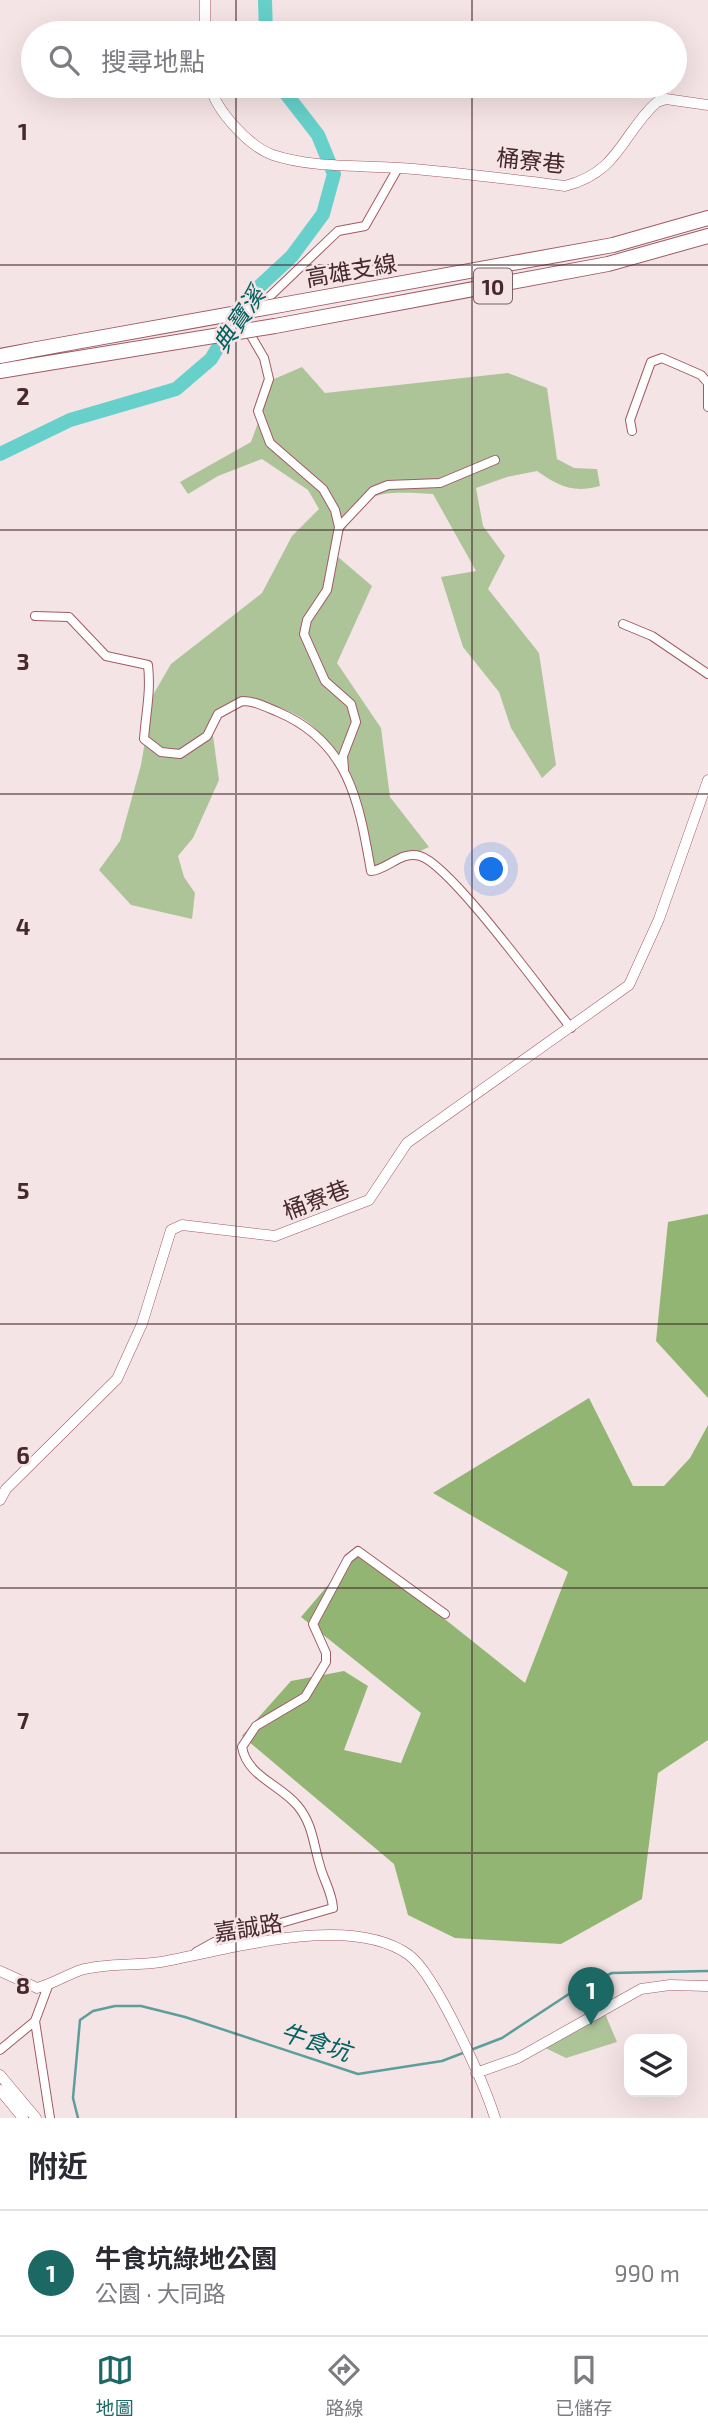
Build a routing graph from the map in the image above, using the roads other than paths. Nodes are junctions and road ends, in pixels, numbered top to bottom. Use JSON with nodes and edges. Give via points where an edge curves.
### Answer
{"nodes":[{"id":1,"x":205,"y":0,"type":"edge"},
{"id":2,"x":205,"y":21,"type":"edge"},
{"id":3,"x":215,"y":98,"type":"edge"},
{"id":4,"x":708,"y":105,"type":"edge"},
{"id":5,"x":398,"y":168,"type":"junction"},
{"id":6,"x":708,"y":218,"type":"edge"},
{"id":7,"x":708,"y":236,"type":"edge"},
{"id":8,"x":0,"y":356,"type":"edge"},
{"id":9,"x":0,"y":372,"type":"edge"},
{"id":10,"x":708,"y":384,"type":"edge"},
{"id":11,"x":708,"y":407,"type":"edge"},
{"id":12,"x":632,"y":431,"type":"dead end"},
{"id":13,"x":495,"y":460,"type":"dead end"},
{"id":14,"x":339,"y":527,"type":"junction"},
{"id":15,"x":35,"y":616,"type":"dead end"},
{"id":16,"x":624,"y":624,"type":"dead end"},
{"id":17,"x":708,"y":674,"type":"edge"},
{"id":18,"x":344,"y":769,"type":"junction"},
{"id":19,"x":708,"y":780,"type":"edge"},
{"id":20,"x":704,"y":806,"type":"edge"},
{"id":21,"x":571,"y":1028,"type":"junction"},
{"id":22,"x":0,"y":1500,"type":"edge"},
{"id":23,"x":445,"y":1614,"type":"dead end"},
{"id":24,"x":191,"y":1955,"type":"junction"},
{"id":25,"x":0,"y":1971,"type":"edge"},
{"id":26,"x":48,"y":1986,"type":"junction"},
{"id":27,"x":708,"y":1986,"type":"edge"},
{"id":28,"x":35,"y":2021,"type":"junction"},
{"id":29,"x":0,"y":2050,"type":"edge"},
{"id":30,"x":474,"y":2068,"type":"junction"},
{"id":31,"x":0,"y":2075,"type":"edge"},
{"id":32,"x":0,"y":2090,"type":"edge"},
{"id":33,"x":23,"y":2118,"type":"edge"},
{"id":34,"x":36,"y":2118,"type":"edge"},
{"id":35,"x":50,"y":2118,"type":"edge"},
{"id":36,"x":495,"y":2118,"type":"edge"}],
"edges":[{"from":1,"to":2,"type":"street"},
{"from":3,"to":5,"type":"street","name":"桶寮巷","via":[[220,111],[256,145],[274,155]]},
{"from":4,"to":5,"type":"street","name":"桶寮巷","via":[[666,99],[657,102],[611,162],[565,186],[496,175]]},
{"from":5,"to":14,"type":"street","via":[[365,226],[338,231],[243,322],[264,358],[270,379],[258,411],[270,443],[323,489]]},
{"from":6,"to":8,"type":"highway","name":"高雄支線","number":"10","bridge":true,"via":[[612,245]]},
{"from":7,"to":9,"type":"highway","name":"高雄支線","number":"10","bridge":true,"via":[[608,264]]},
{"from":10,"to":11,"type":"street"},
{"from":10,"to":12,"type":"street","via":[[701,375],[662,358],[651,362],[630,420]]},
{"from":13,"to":14,"type":"street","via":[[440,483],[388,485],[373,491]]},
{"from":14,"to":18,"type":"street","via":[[327,590],[307,620],[304,634],[325,681],[351,704],[356,722],[343,756]]},
{"from":15,"to":18,"type":"street","via":[[69,617],[106,656],[148,665],[151,693],[144,739],[161,752],[180,754],[207,736],[218,714],[250,701],[299,721],[323,741]]},
{"from":16,"to":17,"type":"street","via":[[652,636]]},
{"from":18,"to":21,"type":"street","via":[[361,810],[371,871],[394,860],[422,856],[456,884]]},
{"from":19,"to":20,"type":"street","name":"桶寮巷"},
{"from":20,"to":21,"type":"street","name":"桶寮巷","via":[[635,976],[610,1001]]},
{"from":21,"to":22,"type":"street","name":"桶寮巷","via":[[407,1143],[369,1199],[275,1236],[182,1225],[171,1230],[142,1324],[117,1378]]},
{"from":23,"to":24,"type":"street","via":[[358,1551],[348,1559],[313,1624],[326,1662],[305,1696],[256,1726],[242,1747],[250,1768],[279,1788],[305,1815],[333,1908],[214,1942]]},
{"from":24,"to":26,"type":"street","name":"嘉誠路","via":[[82,1970]]},
{"from":24,"to":30,"type":"street","name":"嘉誠路","via":[[325,1933],[379,1941],[424,1968]]},
{"from":25,"to":26,"type":"street","via":[[27,1986]]},
{"from":26,"to":28,"type":"street"},
{"from":27,"to":30,"type":"street","via":[[641,1989],[518,2058]]},
{"from":28,"to":29,"type":"street"},
{"from":28,"to":35,"type":"street"},
{"from":30,"to":36,"type":"street","name":"嘉誠路"},
{"from":31,"to":34,"type":"street"},
{"from":32,"to":33,"type":"street"}]}
